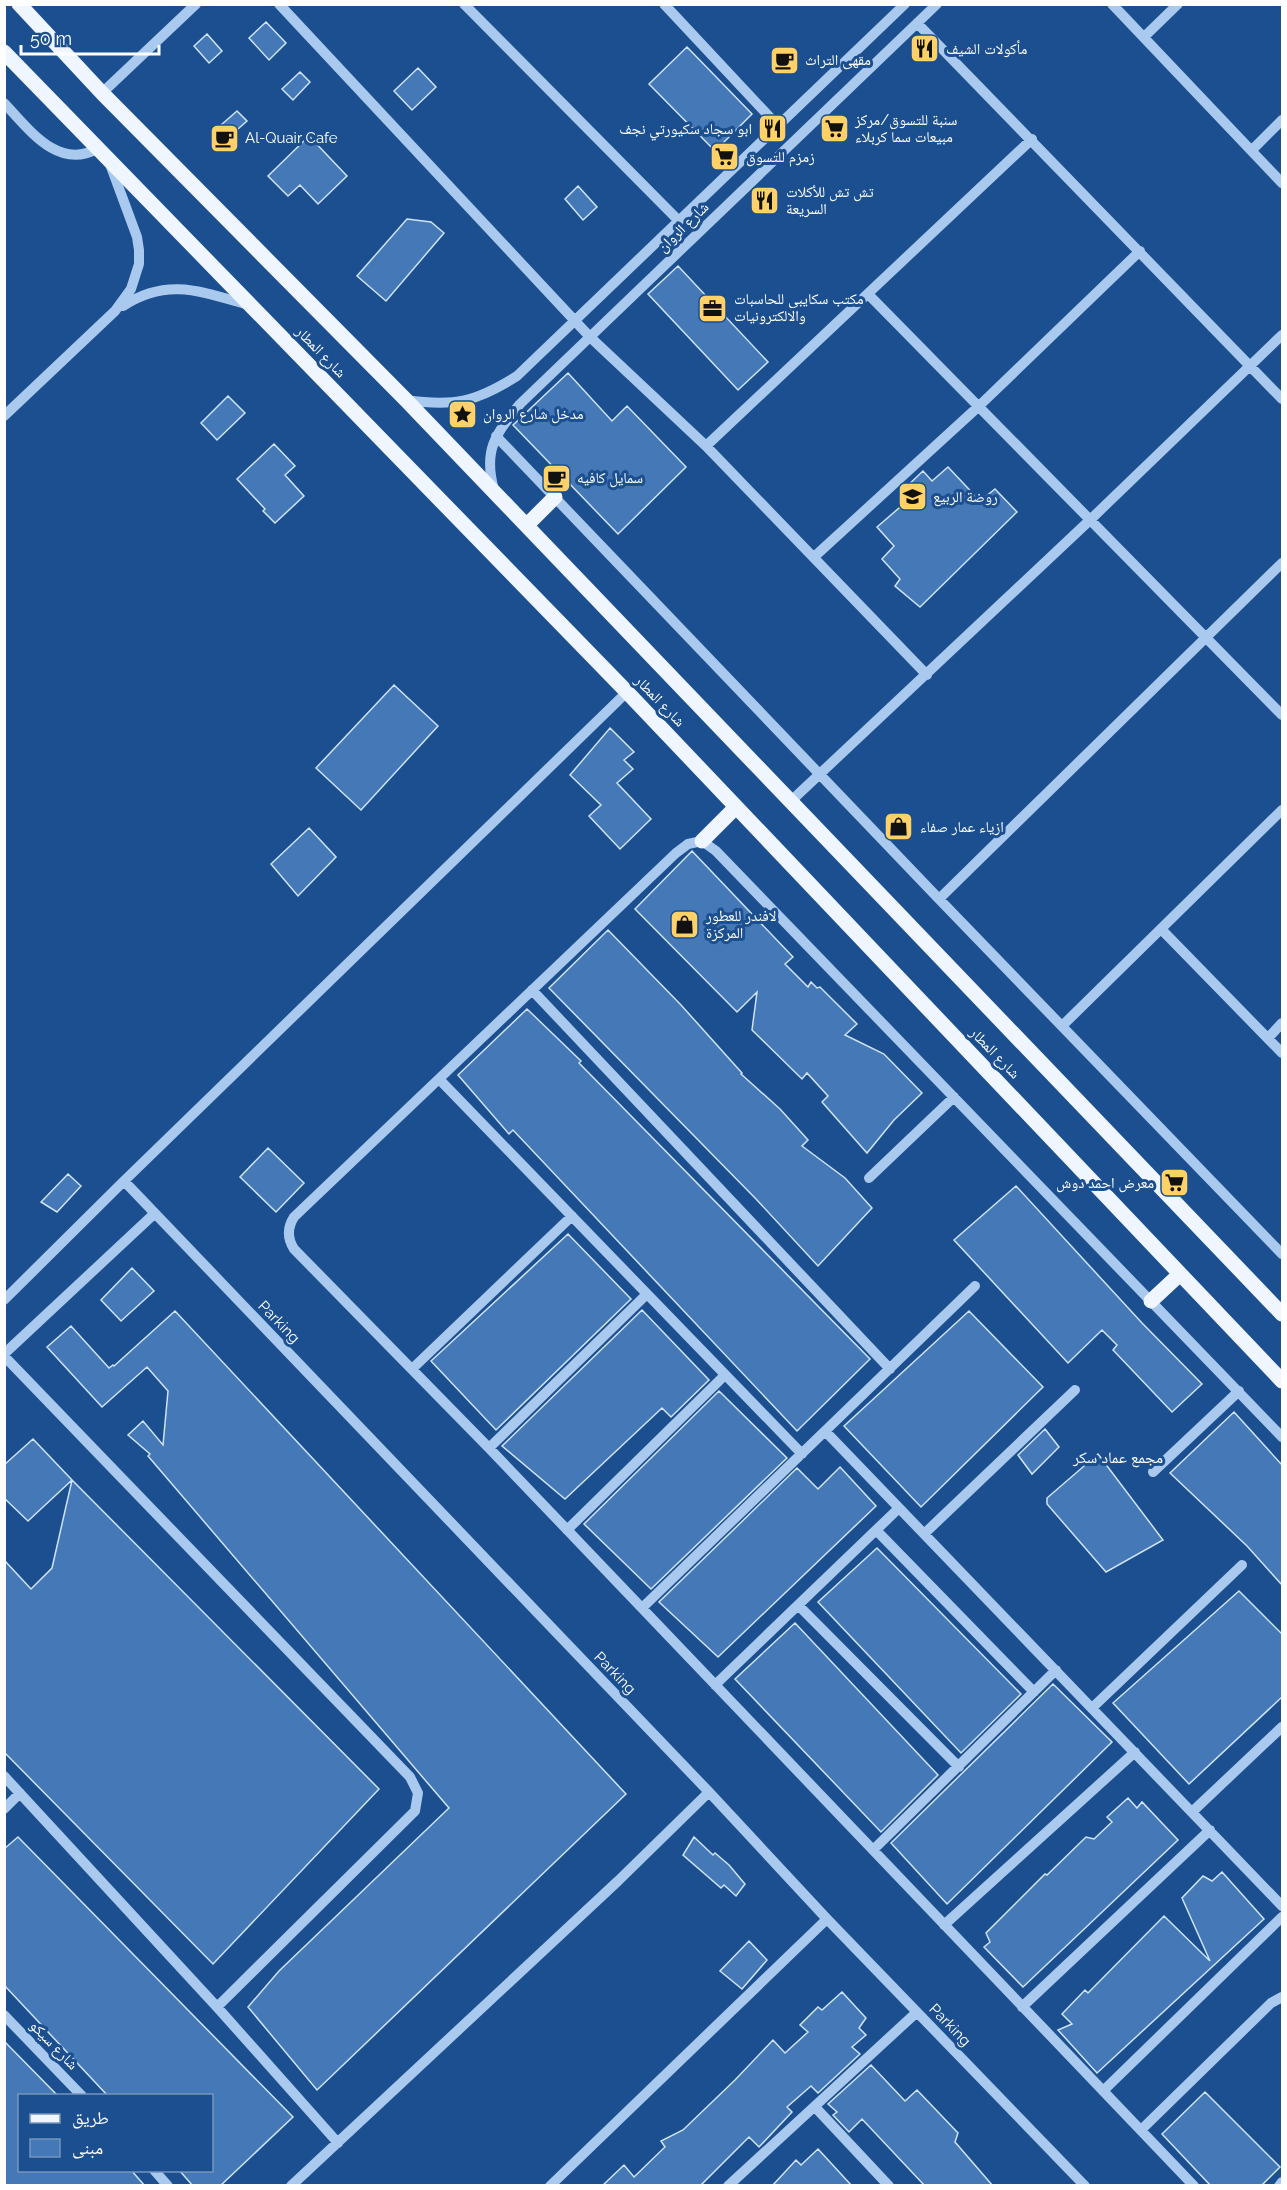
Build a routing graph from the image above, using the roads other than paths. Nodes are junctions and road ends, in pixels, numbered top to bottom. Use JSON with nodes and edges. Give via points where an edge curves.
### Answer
{"nodes":[{"id":1,"x":19,"y":4,"type":"edge"},
{"id":2,"x":196,"y":4,"type":"edge"},
{"id":3,"x":279,"y":4,"type":"edge"},
{"id":4,"x":464,"y":4,"type":"edge"},
{"id":5,"x":905,"y":4,"type":"edge"},
{"id":6,"x":937,"y":4,"type":"edge"},
{"id":7,"x":1112,"y":4,"type":"edge"},
{"id":8,"x":1178,"y":4,"type":"edge"},
{"id":9,"x":668,"y":6,"type":"edge"},
{"id":10,"x":917,"y":23,"type":"junction"},
{"id":11,"x":1144,"y":37,"type":"junction"},
{"id":12,"x":4,"y":52,"type":"edge"},
{"id":13,"x":102,"y":93,"type":"junction"},
{"id":14,"x":4,"y":103,"type":"edge"},
{"id":15,"x":1282,"y":120,"type":"edge"},
{"id":16,"x":778,"y":126,"type":"junction"},
{"id":17,"x":1032,"y":139,"type":"junction"},
{"id":18,"x":98,"y":149,"type":"junction"},
{"id":19,"x":1252,"y":150,"type":"junction"},
{"id":20,"x":108,"y":161,"type":"junction"},
{"id":21,"x":1282,"y":183,"type":"edge"},
{"id":22,"x":679,"y":221,"type":"junction"},
{"id":23,"x":1140,"y":251,"type":"junction"},
{"id":24,"x":868,"y":294,"type":"junction"},
{"id":25,"x":250,"y":305,"type":"junction"},
{"id":26,"x":115,"y":311,"type":"junction"},
{"id":27,"x":575,"y":321,"type":"junction"},
{"id":28,"x":1282,"y":334,"type":"edge"},
{"id":29,"x":590,"y":337,"type":"junction"},
{"id":30,"x":1251,"y":365,"type":"junction"},
{"id":31,"x":1282,"y":399,"type":"edge"},
{"id":32,"x":406,"y":400,"type":"junction"},
{"id":33,"x":979,"y":406,"type":"junction"},
{"id":34,"x":5,"y":414,"type":"edge"},
{"id":35,"x":496,"y":436,"type":"junction"},
{"id":36,"x":706,"y":446,"type":"junction"},
{"id":37,"x":494,"y":491,"type":"junction"},
{"id":38,"x":555,"y":497,"type":"junction"},
{"id":39,"x":1090,"y":520,"type":"junction"},
{"id":40,"x":527,"y":525,"type":"junction"},
{"id":41,"x":814,"y":557,"type":"junction"},
{"id":42,"x":1282,"y":563,"type":"edge"},
{"id":43,"x":1206,"y":638,"type":"junction"},
{"id":44,"x":927,"y":675,"type":"junction"},
{"id":45,"x":627,"y":692,"type":"junction"},
{"id":46,"x":1282,"y":715,"type":"edge"},
{"id":47,"x":820,"y":773,"type":"junction"},
{"id":48,"x":791,"y":801,"type":"junction"},
{"id":49,"x":736,"y":807,"type":"junction"},
{"id":50,"x":1282,"y":810,"type":"edge"},
{"id":51,"x":702,"y":841,"type":"junction"},
{"id":52,"x":939,"y":899,"type":"junction"},
{"id":53,"x":1161,"y":929,"type":"junction"},
{"id":54,"x":532,"y":990,"type":"junction"},
{"id":55,"x":1282,"y":1023,"type":"edge"},
{"id":56,"x":1063,"y":1025,"type":"junction"},
{"id":57,"x":1268,"y":1038,"type":"junction"},
{"id":58,"x":1282,"y":1053,"type":"edge"},
{"id":59,"x":439,"y":1079,"type":"junction"},
{"id":60,"x":954,"y":1097,"type":"junction"},
{"id":61,"x":869,"y":1178,"type":"dead end"},
{"id":62,"x":124,"y":1181,"type":"junction"},
{"id":63,"x":154,"y":1214,"type":"junction"},
{"id":64,"x":572,"y":1216,"type":"junction"},
{"id":65,"x":1282,"y":1254,"type":"edge"},
{"id":66,"x":1180,"y":1274,"type":"junction"},
{"id":67,"x":975,"y":1286,"type":"dead end"},
{"id":68,"x":647,"y":1294,"type":"junction"},
{"id":69,"x":4,"y":1300,"type":"edge"},
{"id":70,"x":1151,"y":1301,"type":"junction"},
{"id":71,"x":1282,"y":1314,"type":"edge"},
{"id":72,"x":4,"y":1355,"type":"edge"},
{"id":73,"x":412,"y":1369,"type":"junction"},
{"id":74,"x":890,"y":1369,"type":"junction"},
{"id":75,"x":725,"y":1375,"type":"junction"},
{"id":76,"x":1282,"y":1381,"type":"edge"},
{"id":77,"x":1075,"y":1390,"type":"dead end"},
{"id":78,"x":1239,"y":1391,"type":"junction"},
{"id":79,"x":825,"y":1431,"type":"junction"},
{"id":80,"x":1282,"y":1437,"type":"edge"},
{"id":81,"x":489,"y":1448,"type":"junction"},
{"id":82,"x":802,"y":1454,"type":"junction"},
{"id":83,"x":1153,"y":1472,"type":"dead end"},
{"id":84,"x":899,"y":1508,"type":"junction"},
{"id":85,"x":567,"y":1530,"type":"junction"},
{"id":86,"x":876,"y":1530,"type":"junction"},
{"id":87,"x":924,"y":1534,"type":"junction"},
{"id":88,"x":1242,"y":1565,"type":"dead end"},
{"id":89,"x":798,"y":1605,"type":"junction"},
{"id":90,"x":642,"y":1608,"type":"junction"},
{"id":91,"x":1056,"y":1671,"type":"junction"},
{"id":92,"x":715,"y":1685,"type":"junction"},
{"id":93,"x":1034,"y":1692,"type":"junction"},
{"id":94,"x":1092,"y":1708,"type":"junction"},
{"id":95,"x":1282,"y":1727,"type":"edge"},
{"id":96,"x":1135,"y":1752,"type":"junction"},
{"id":97,"x":959,"y":1767,"type":"junction"},
{"id":98,"x":4,"y":1776,"type":"edge"},
{"id":99,"x":709,"y":1792,"type":"junction"},
{"id":100,"x":20,"y":1793,"type":"junction"},
{"id":101,"x":4,"y":1809,"type":"edge"},
{"id":102,"x":1192,"y":1812,"type":"junction"},
{"id":103,"x":1210,"y":1830,"type":"junction"},
{"id":104,"x":873,"y":1850,"type":"junction"},
{"id":105,"x":1282,"y":1906,"type":"edge"},
{"id":106,"x":1282,"y":1917,"type":"edge"},
{"id":107,"x":827,"y":1919,"type":"junction"},
{"id":108,"x":944,"y":1925,"type":"junction"},
{"id":109,"x":1282,"y":1997,"type":"edge"},
{"id":110,"x":216,"y":2007,"type":"junction"},
{"id":111,"x":1023,"y":2007,"type":"junction"},
{"id":112,"x":917,"y":2012,"type":"junction"},
{"id":113,"x":4,"y":2015,"type":"edge"},
{"id":114,"x":1102,"y":2091,"type":"junction"},
{"id":115,"x":80,"y":2094,"type":"edge"},
{"id":116,"x":815,"y":2107,"type":"junction"},
{"id":117,"x":1141,"y":2130,"type":"junction"},
{"id":118,"x":338,"y":2144,"type":"junction"},
{"id":119,"x":156,"y":2172,"type":"edge"},
{"id":120,"x":1282,"y":2182,"type":"edge"},
{"id":121,"x":168,"y":2186,"type":"edge"},
{"id":122,"x":291,"y":2186,"type":"edge"},
{"id":123,"x":550,"y":2186,"type":"edge"},
{"id":124,"x":728,"y":2186,"type":"edge"},
{"id":125,"x":889,"y":2186,"type":"edge"},
{"id":126,"x":1085,"y":2186,"type":"edge"},
{"id":127,"x":1194,"y":2186,"type":"edge"},
{"id":128,"x":1279,"y":2186,"type":"edge"}],
"edges":[{"from":1,"to":13,"type":"main road","name":"شارع المطار"},
{"from":2,"to":13,"type":"street"},
{"from":3,"to":27,"type":"street"},
{"from":4,"to":22,"type":"street"},
{"from":5,"to":16,"type":"street","name":"شارع الروان"},
{"from":6,"to":10,"type":"street","name":"شارع الروان"},
{"from":7,"to":11,"type":"street"},
{"from":8,"to":11,"type":"street"},
{"from":9,"to":16,"type":"street"},
{"from":10,"to":17,"type":"street"},
{"from":10,"to":29,"type":"street","name":"شارع الروان"},
{"from":11,"to":19,"type":"street"},
{"from":12,"to":18,"type":"main road","name":"شارع المطار"},
{"from":13,"to":32,"type":"main road","name":"شارع المطار"},
{"from":14,"to":18,"type":"street","via":[[53,149],[69,155],[86,155]]},
{"from":15,"to":19,"type":"street"},
{"from":16,"to":22,"type":"street","name":"شارع الروان"},
{"from":17,"to":23,"type":"street"},
{"from":17,"to":24,"type":"street"},
{"from":18,"to":20,"type":"main road","name":"شارع المطار"},
{"from":19,"to":21,"type":"street"},
{"from":20,"to":25,"type":"main road","name":"شارع المطار"},
{"from":20,"to":26,"type":"street","via":[[139,250],[136,277]]},
{"from":22,"to":27,"type":"street","name":"شارع الروان"},
{"from":23,"to":30,"type":"street"},
{"from":23,"to":33,"type":"street"},
{"from":24,"to":33,"type":"street"},
{"from":24,"to":36,"type":"street"},
{"from":25,"to":26,"type":"street","via":[[191,289],[175,289],[144,296]]},
{"from":25,"to":45,"type":"main road","name":"شارع المطار"},
{"from":26,"to":34,"type":"street"},
{"from":27,"to":29,"type":"street"},
{"from":27,"to":32,"type":"street","name":"شارع الروان","via":[[499,388],[458,402]]},
{"from":28,"to":30,"type":"street"},
{"from":29,"to":35,"type":"street","name":"شارع الروان","via":[[520,404]]},
{"from":29,"to":36,"type":"street"},
{"from":30,"to":31,"type":"street"},
{"from":30,"to":39,"type":"street"},
{"from":32,"to":37,"type":"main road","name":"شارع المطار"},
{"from":33,"to":39,"type":"street"},
{"from":33,"to":41,"type":"street"},
{"from":35,"to":37,"type":"street","name":"شارع الروان","via":[[488,469]]},
{"from":35,"to":38,"type":"street"},
{"from":36,"to":41,"type":"street"},
{"from":37,"to":40,"type":"main road","name":"شارع المطار"},
{"from":38,"to":40,"type":"main road"},
{"from":38,"to":47,"type":"street"},
{"from":39,"to":43,"type":"street"},
{"from":39,"to":44,"type":"street"},
{"from":40,"to":48,"type":"main road","name":"شارع المطار"},
{"from":41,"to":44,"type":"street"},
{"from":42,"to":43,"type":"street"},
{"from":43,"to":46,"type":"street"},
{"from":43,"to":52,"type":"street"},
{"from":44,"to":47,"type":"street"},
{"from":45,"to":49,"type":"main road","name":"شارع المطار"},
{"from":45,"to":62,"type":"street"},
{"from":47,"to":48,"type":"street"},
{"from":47,"to":52,"type":"street"},
{"from":48,"to":71,"type":"main road","name":"شارع المطار"},
{"from":49,"to":51,"type":"main road"},
{"from":49,"to":66,"type":"main road","name":"شارع المطار"},
{"from":50,"to":53,"type":"street"},
{"from":51,"to":54,"type":"street","via":[[681,848]]},
{"from":51,"to":60,"type":"street"},
{"from":52,"to":56,"type":"street"},
{"from":53,"to":56,"type":"street"},
{"from":53,"to":57,"type":"street"},
{"from":54,"to":59,"type":"street"},
{"from":54,"to":74,"type":"street"},
{"from":55,"to":57,"type":"street"},
{"from":56,"to":65,"type":"street"},
{"from":57,"to":58,"type":"street"},
{"from":59,"to":64,"type":"street"},
{"from":59,"to":73,"type":"street","via":[[294,1217],[288,1233],[294,1249]]},
{"from":60,"to":61,"type":"street"},
{"from":60,"to":70,"type":"street"},
{"from":62,"to":63,"type":"street","name":"Parking"},
{"from":62,"to":69,"type":"street"},
{"from":63,"to":72,"type":"street"},
{"from":63,"to":99,"type":"street","name":"Parking"},
{"from":64,"to":68,"type":"street"},
{"from":64,"to":73,"type":"street"},
{"from":66,"to":70,"type":"main road"},
{"from":66,"to":76,"type":"main road","name":"شارع المطار"},
{"from":67,"to":74,"type":"street"},
{"from":68,"to":75,"type":"street"},
{"from":68,"to":81,"type":"street"},
{"from":70,"to":78,"type":"street"},
{"from":72,"to":110,"type":"street","via":[[410,1777],[418,1793],[415,1811]]},
{"from":73,"to":81,"type":"street"},
{"from":74,"to":79,"type":"street"},
{"from":75,"to":82,"type":"street"},
{"from":75,"to":85,"type":"street"},
{"from":77,"to":87,"type":"street"},
{"from":78,"to":80,"type":"street"},
{"from":78,"to":83,"type":"street"},
{"from":79,"to":82,"type":"street"},
{"from":79,"to":84,"type":"street"},
{"from":81,"to":85,"type":"street"},
{"from":82,"to":90,"type":"street"},
{"from":84,"to":86,"type":"street"},
{"from":84,"to":87,"type":"street"},
{"from":85,"to":90,"type":"street"},
{"from":86,"to":89,"type":"street"},
{"from":86,"to":93,"type":"street"},
{"from":87,"to":91,"type":"street"},
{"from":88,"to":94,"type":"street"},
{"from":89,"to":92,"type":"street"},
{"from":89,"to":97,"type":"street"},
{"from":90,"to":92,"type":"street"},
{"from":91,"to":93,"type":"street"},
{"from":91,"to":94,"type":"street"},
{"from":92,"to":104,"type":"street"},
{"from":93,"to":97,"type":"street"},
{"from":94,"to":96,"type":"street"},
{"from":95,"to":102,"type":"street"},
{"from":96,"to":102,"type":"street"},
{"from":96,"to":108,"type":"street"},
{"from":97,"to":104,"type":"street"},
{"from":98,"to":100,"type":"street"},
{"from":99,"to":107,"type":"street","name":"Parking"},
{"from":99,"to":118,"type":"street"},
{"from":100,"to":101,"type":"street"},
{"from":100,"to":110,"type":"street"},
{"from":102,"to":103,"type":"street"},
{"from":103,"to":105,"type":"street"},
{"from":103,"to":111,"type":"street"},
{"from":104,"to":108,"type":"street"},
{"from":106,"to":114,"type":"street"},
{"from":107,"to":112,"type":"street","name":"Parking"},
{"from":107,"to":123,"type":"street"},
{"from":108,"to":111,"type":"street"},
{"from":109,"to":117,"type":"street","via":[[1271,2003]]},
{"from":110,"to":118,"type":"street"},
{"from":111,"to":114,"type":"street"},
{"from":112,"to":116,"type":"street"},
{"from":112,"to":126,"type":"street","name":"Parking"},
{"from":113,"to":115,"type":"street","name":"شارع سيكو"},
{"from":114,"to":117,"type":"street"},
{"from":116,"to":124,"type":"street"},
{"from":116,"to":125,"type":"street"},
{"from":117,"to":127,"type":"street"},
{"from":118,"to":122,"type":"street"},
{"from":119,"to":121,"type":"street"},
{"from":120,"to":128,"type":"street"}]}
